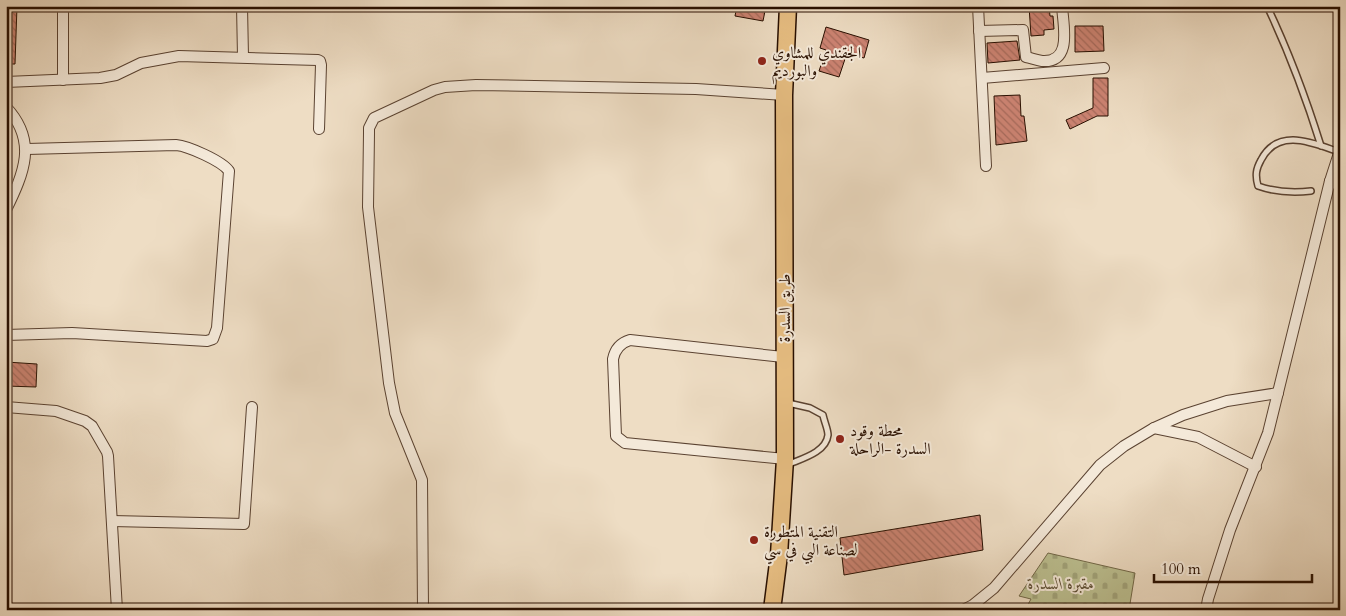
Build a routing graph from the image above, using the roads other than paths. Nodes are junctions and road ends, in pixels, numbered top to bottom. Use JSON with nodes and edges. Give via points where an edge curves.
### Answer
{"nodes":[{"id":1,"x":63,"y":6,"type":"edge"},
{"id":2,"x":242,"y":6,"type":"edge"},
{"id":3,"x":788,"y":6,"type":"edge"},
{"id":4,"x":978,"y":6,"type":"edge"},
{"id":5,"x":1062,"y":6,"type":"edge"},
{"id":6,"x":1267,"y":6,"type":"edge"},
{"id":7,"x":979,"y":31,"type":"junction"},
{"id":8,"x":243,"y":57,"type":"junction"},
{"id":9,"x":1104,"y":68,"type":"dead end"},
{"id":10,"x":982,"y":78,"type":"junction"},
{"id":11,"x":63,"y":80,"type":"junction"},
{"id":12,"x":6,"y":82,"type":"edge"},
{"id":13,"x":784,"y":95,"type":"junction"},
{"id":14,"x":6,"y":107,"type":"edge"},
{"id":15,"x":319,"y":129,"type":"dead end"},
{"id":16,"x":1321,"y":146,"type":"junction"},
{"id":17,"x":27,"y":149,"type":"junction"},
{"id":18,"x":1339,"y":151,"type":"edge"},
{"id":19,"x":986,"y":166,"type":"dead end"},
{"id":20,"x":1335,"y":184,"type":"edge"},
{"id":21,"x":1312,"y":191,"type":"dead end"},
{"id":22,"x":6,"y":210,"type":"edge"},
{"id":23,"x":6,"y":335,"type":"edge"},
{"id":24,"x":784,"y":357,"type":"junction"},
{"id":25,"x":1278,"y":393,"type":"junction"},
{"id":26,"x":786,"y":402,"type":"junction"},
{"id":27,"x":6,"y":407,"type":"edge"},
{"id":28,"x":252,"y":407,"type":"dead end"},
{"id":29,"x":1154,"y":428,"type":"junction"},
{"id":30,"x":784,"y":463,"type":"junction"},
{"id":31,"x":1256,"y":467,"type":"junction"},
{"id":32,"x":112,"y":522,"type":"junction"},
{"id":33,"x":117,"y":610,"type":"edge"},
{"id":34,"x":423,"y":610,"type":"edge"},
{"id":35,"x":772,"y":610,"type":"edge"},
{"id":36,"x":964,"y":610,"type":"edge"},
{"id":37,"x":1206,"y":610,"type":"edge"}],
"edges":[{"from":1,"to":11,"type":"street"},
{"from":2,"to":8,"type":"street"},
{"from":3,"to":13,"type":"main road","name":"طريق السدرة"},
{"from":4,"to":7,"type":"street"},
{"from":5,"to":7,"type":"street","via":[[1065,43],[1060,54],[1051,60],[1026,57],[1023,30]]},
{"from":6,"to":16,"type":"lane","via":[[1292,61]]},
{"from":7,"to":10,"type":"street"},
{"from":8,"to":11,"type":"street","via":[[171,57],[141,63],[108,77]]},
{"from":8,"to":15,"type":"street","via":[[320,61]]},
{"from":9,"to":10,"type":"street"},
{"from":10,"to":19,"type":"street"},
{"from":11,"to":12,"type":"street"},
{"from":13,"to":24,"type":"main road","name":"طريق السدرة"},
{"from":13,"to":34,"type":"street","via":[[476,85],[444,87],[374,118],[369,133],[368,207],[392,405],[422,480]]},
{"from":14,"to":17,"type":"street","via":[[14,115]]},
{"from":16,"to":18,"type":"lane"},
{"from":16,"to":21,"type":"lane","via":[[1304,140],[1285,140],[1264,153],[1256,168],[1258,186],[1284,192]]},
{"from":17,"to":22,"type":"street","via":[[22,176]]},
{"from":17,"to":23,"type":"street","via":[[176,144],[227,168],[217,328],[213,339],[207,341],[72,333]]},
{"from":18,"to":20,"type":"street"},
{"from":20,"to":25,"type":"street"},
{"from":24,"to":26,"type":"main road","name":"طريق السدرة"},
{"from":24,"to":30,"type":"street","via":[[630,340],[617,349],[613,359],[616,436],[621,441]]},
{"from":25,"to":29,"type":"street","via":[[1227,401]]},
{"from":25,"to":31,"type":"street"},
{"from":26,"to":30,"type":"main road","name":"طريق السدرة"},
{"from":26,"to":30,"type":"lane","via":[[823,415],[828,434],[826,443],[816,452]]},
{"from":27,"to":32,"type":"street","via":[[56,411],[92,426],[108,456]]},
{"from":28,"to":32,"type":"street","via":[[244,524]]},
{"from":29,"to":31,"type":"street","via":[[1198,437]]},
{"from":29,"to":36,"type":"street","via":[[1100,465],[994,588]]},
{"from":30,"to":35,"type":"main road","name":"طريق السدرة","via":[[780,555]]},
{"from":31,"to":37,"type":"street","via":[[1230,530]]},
{"from":32,"to":33,"type":"street"}]}
